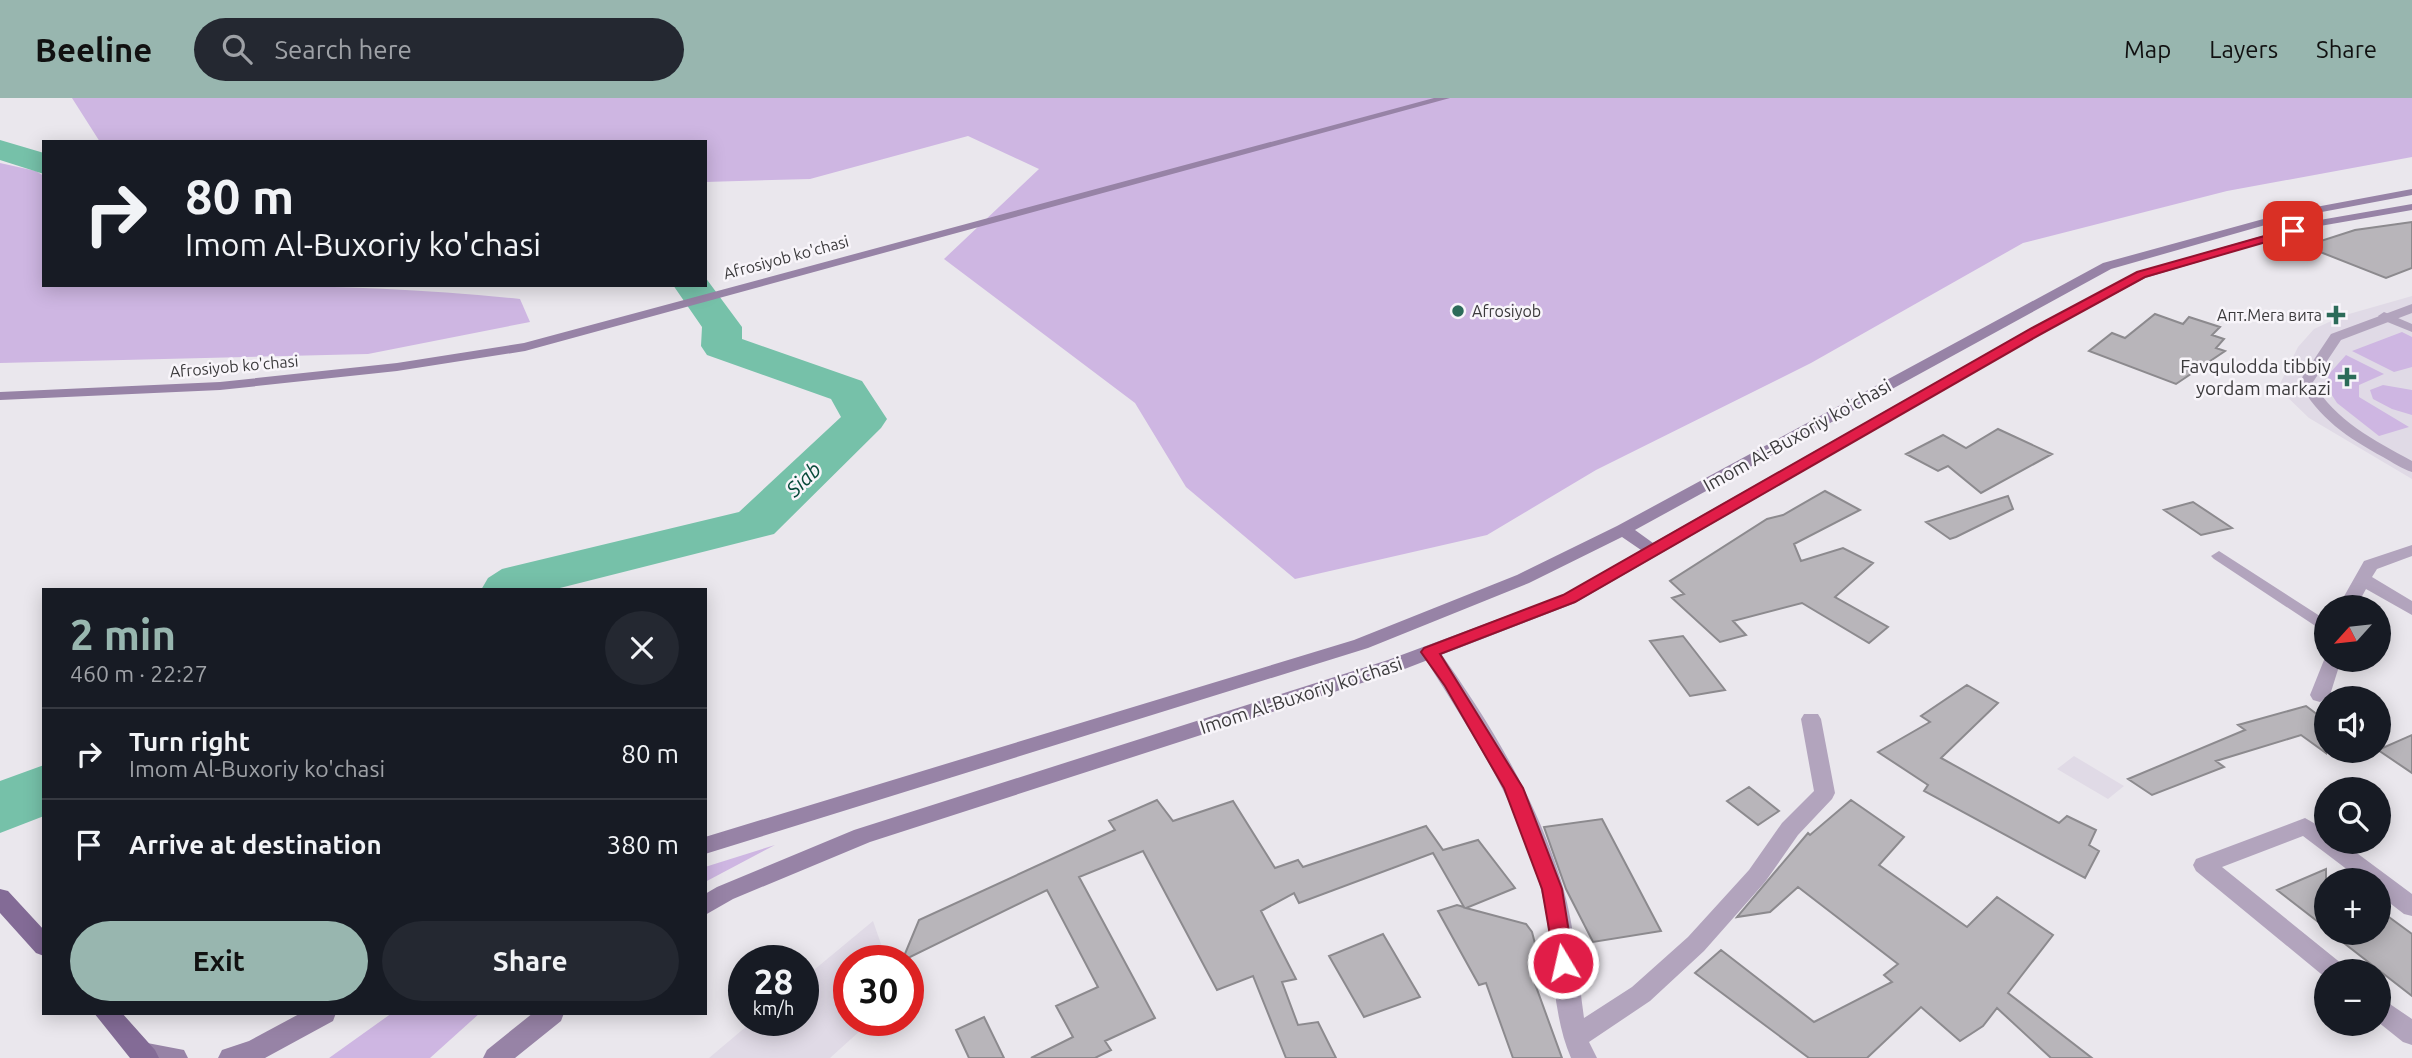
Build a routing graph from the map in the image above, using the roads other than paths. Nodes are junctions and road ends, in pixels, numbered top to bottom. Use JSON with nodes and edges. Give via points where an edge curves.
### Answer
{"nodes":[{"id":1,"x":1445,"y":98,"type":"edge"},
{"id":2,"x":2412,"y":192,"type":"edge"},
{"id":3,"x":2412,"y":207,"type":"edge"},
{"id":4,"x":2412,"y":308,"type":"edge"},
{"id":5,"x":2384,"y":316,"type":"junction"},
{"id":6,"x":2412,"y":328,"type":"edge"},
{"id":7,"x":0,"y":396,"type":"edge"},
{"id":8,"x":2412,"y":467,"type":"edge"},
{"id":9,"x":1623,"y":530,"type":"junction"},
{"id":10,"x":2412,"y":550,"type":"edge"},
{"id":11,"x":1653,"y":551,"type":"junction"},
{"id":12,"x":2219,"y":556,"type":"dead end"},
{"id":13,"x":2362,"y":579,"type":"junction"},
{"id":14,"x":2353,"y":595,"type":"edge"},
{"id":15,"x":2412,"y":609,"type":"edge"},
{"id":16,"x":2314,"y":620,"type":"edge"},
{"id":17,"x":1430,"y":652,"type":"junction"},
{"id":18,"x":1811,"y":719,"type":"dead end"},
{"id":19,"x":2314,"y":833,"type":"edge"},
{"id":20,"x":707,"y":845,"type":"edge"},
{"id":21,"x":2342,"y":854,"type":"edge"},
{"id":22,"x":2361,"y":868,"type":"edge"},
{"id":23,"x":2391,"y":891,"type":"edge"},
{"id":24,"x":0,"y":898,"type":"edge"},
{"id":25,"x":707,"y":905,"type":"edge"},
{"id":26,"x":2412,"y":907,"type":"edge"},
{"id":27,"x":42,"y":944,"type":"edge"},
{"id":28,"x":2319,"y":959,"type":"edge"},
{"id":29,"x":108,"y":1015,"type":"edge"},
{"id":30,"x":320,"y":1015,"type":"edge"},
{"id":31,"x":550,"y":1015,"type":"edge"},
{"id":32,"x":2391,"y":1017,"type":"edge"},
{"id":33,"x":2412,"y":1034,"type":"edge"},
{"id":34,"x":1579,"y":1048,"type":"edge"},
{"id":35,"x":144,"y":1056,"type":"edge"},
{"id":36,"x":175,"y":1058,"type":"edge"},
{"id":37,"x":231,"y":1058,"type":"edge"},
{"id":38,"x":496,"y":1058,"type":"edge"}],
"edges":[{"from":1,"to":7,"type":"main road","name":"Afrosiyob ko'chasi","via":[[525,347],[397,368],[220,387]]},
{"from":2,"to":9,"type":"main road","name":"Imom Al-Buxoriy ko'chasi","via":[[2290,215],[2107,266]]},
{"from":3,"to":11,"type":"main road","name":"Imom Al-Buxoriy ko'chasi","via":[[2319,223],[2141,275]]},
{"from":4,"to":5,"type":"street"},
{"from":5,"to":6,"type":"lane"},
{"from":5,"to":8,"type":"street","via":[[2336,337],[2306,382],[2313,398],[2334,419]]},
{"from":9,"to":11,"type":"main road"},
{"from":9,"to":20,"type":"main road","name":"Imom Al-Buxoriy ko'chasi","via":[[1523,579],[1361,644]]},
{"from":10,"to":13,"type":"street","via":[[2370,565]]},
{"from":11,"to":17,"type":"main road","name":"Imom Al-Buxoriy ko'chasi","via":[[1569,598]]},
{"from":12,"to":16,"type":"lane"},
{"from":13,"to":14,"type":"street"},
{"from":13,"to":15,"type":"street"},
{"from":17,"to":25,"type":"main road","name":"Imom Al-Buxoriy ko'chasi","via":[[862,836]]},
{"from":17,"to":34,"type":"street","via":[[1519,800],[1552,889]]},
{"from":18,"to":34,"type":"street","via":[[1825,793],[1696,944]]},
{"from":19,"to":28,"type":"street","via":[[2305,826],[2204,865]]},
{"from":21,"to":22,"type":"street"},
{"from":23,"to":26,"type":"street"},
{"from":24,"to":27,"type":"main road"},
{"from":29,"to":35,"type":"main road"},
{"from":30,"to":37,"type":"main road","via":[[256,1050]]},
{"from":31,"to":38,"type":"main road"},
{"from":32,"to":33,"type":"street"},
{"from":35,"to":36,"type":"main road"}]}
